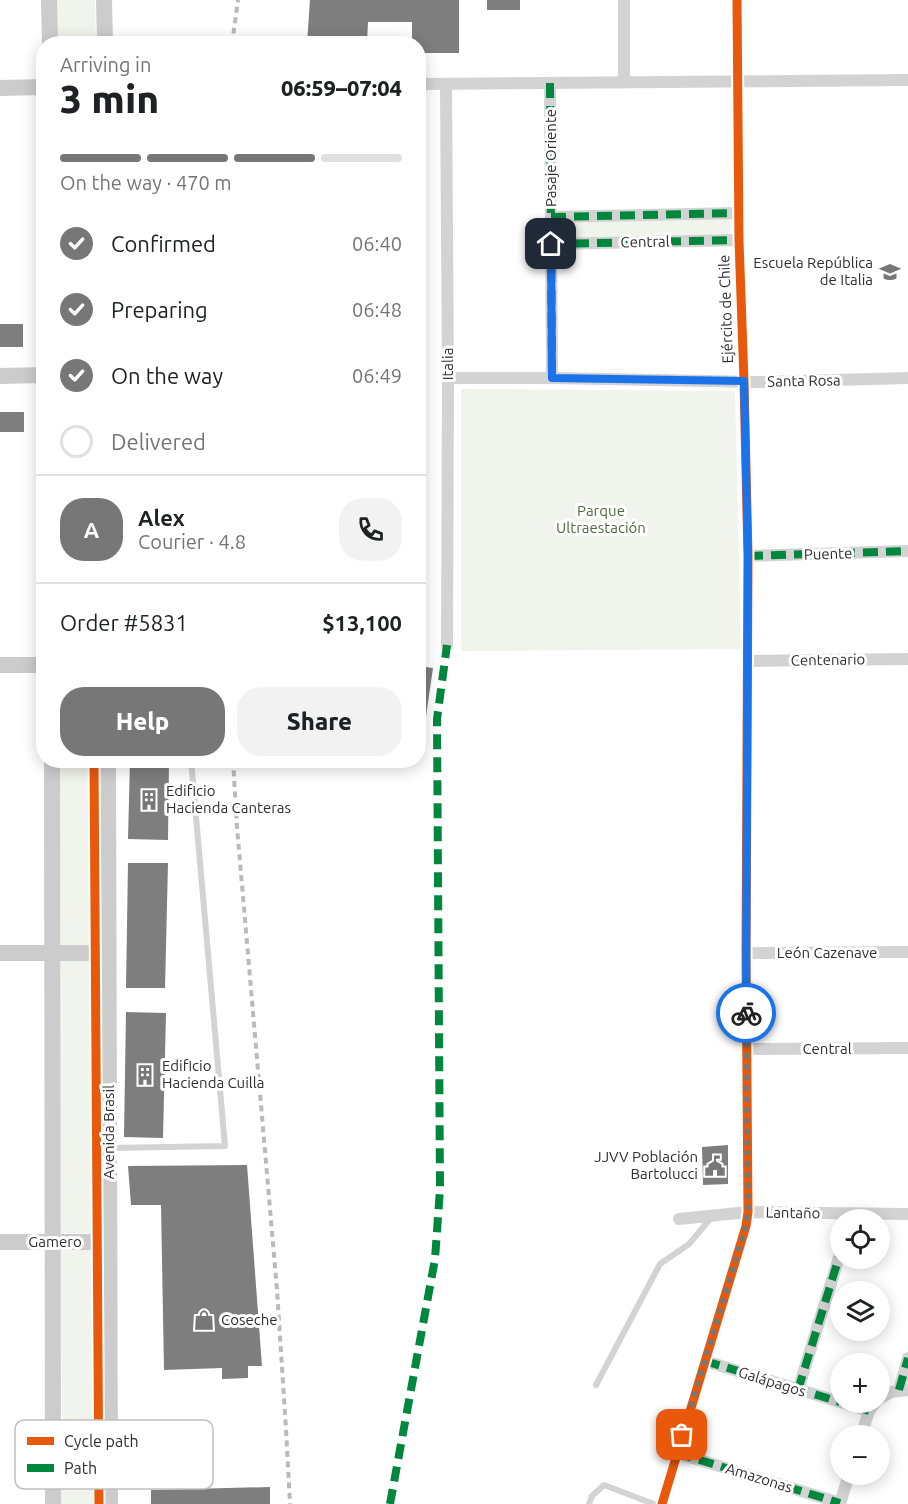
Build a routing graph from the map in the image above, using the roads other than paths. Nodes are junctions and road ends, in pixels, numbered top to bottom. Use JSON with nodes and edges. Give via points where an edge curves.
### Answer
{"nodes":[{"id":1,"x":49,"y":0,"type":"edge"},
{"id":2,"x":104,"y":0,"type":"edge"},
{"id":3,"x":624,"y":0,"type":"edge"},
{"id":4,"x":737,"y":0,"type":"edge"},
{"id":5,"x":50,"y":36,"type":"edge"},
{"id":6,"x":105,"y":36,"type":"edge"},
{"id":7,"x":908,"y":80,"type":"edge"},
{"id":8,"x":737,"y":81,"type":"junction"},
{"id":9,"x":624,"y":82,"type":"junction"},
{"id":10,"x":550,"y":83,"type":"junction"},
{"id":11,"x":426,"y":84,"type":"edge"},
{"id":12,"x":446,"y":84,"type":"junction"},
{"id":13,"x":36,"y":87,"type":"edge"},
{"id":14,"x":0,"y":88,"type":"edge"},
{"id":15,"x":738,"y":213,"type":"junction"},
{"id":16,"x":551,"y":217,"type":"junction"},
{"id":17,"x":739,"y":240,"type":"junction"},
{"id":18,"x":551,"y":244,"type":"junction"},
{"id":19,"x":36,"y":375,"type":"edge"},
{"id":20,"x":0,"y":376,"type":"edge"},
{"id":21,"x":448,"y":378,"type":"junction"},
{"id":22,"x":552,"y":378,"type":"junction"},
{"id":23,"x":908,"y":378,"type":"edge"},
{"id":24,"x":744,"y":381,"type":"junction"},
{"id":25,"x":908,"y":551,"type":"edge"},
{"id":26,"x":748,"y":556,"type":"junction"},
{"id":27,"x":447,"y":645,"type":"dead end"},
{"id":28,"x":908,"y":659,"type":"edge"},
{"id":29,"x":747,"y":661,"type":"junction"},
{"id":30,"x":0,"y":665,"type":"edge"},
{"id":31,"x":36,"y":665,"type":"edge"},
{"id":32,"x":52,"y":768,"type":"edge"},
{"id":33,"x":108,"y":768,"type":"edge"},
{"id":34,"x":192,"y":768,"type":"edge"},
{"id":35,"x":908,"y":952,"type":"edge"},
{"id":36,"x":0,"y":953,"type":"edge"},
{"id":37,"x":52,"y":953,"type":"junction"},
{"id":38,"x":108,"y":953,"type":"junction"},
{"id":39,"x":746,"y":953,"type":"junction"},
{"id":40,"x":908,"y":1048,"type":"edge"},
{"id":41,"x":747,"y":1049,"type":"junction"},
{"id":42,"x":109,"y":1148,"type":"junction"},
{"id":43,"x":748,"y":1212,"type":"junction"},
{"id":44,"x":908,"y":1214,"type":"edge"},
{"id":45,"x":713,"y":1215,"type":"junction"},
{"id":46,"x":830,"y":1215,"type":"edge"},
{"id":47,"x":890,"y":1215,"type":"edge"},
{"id":48,"x":679,"y":1219,"type":"dead end"},
{"id":49,"x":0,"y":1242,"type":"edge"},
{"id":50,"x":52,"y":1242,"type":"junction"},
{"id":51,"x":109,"y":1242,"type":"junction"},
{"id":52,"x":835,"y":1269,"type":"edge"},
{"id":53,"x":908,"y":1358,"type":"edge"},
{"id":54,"x":705,"y":1361,"type":"junction"},
{"id":55,"x":596,"y":1385,"type":"dead end"},
{"id":56,"x":798,"y":1390,"type":"junction"},
{"id":57,"x":903,"y":1390,"type":"edge"},
{"id":58,"x":830,"y":1399,"type":"edge"},
{"id":59,"x":53,"y":1420,"type":"edge"},
{"id":60,"x":110,"y":1420,"type":"edge"},
{"id":61,"x":677,"y":1453,"type":"junction"},
{"id":62,"x":846,"y":1485,"type":"edge"},
{"id":63,"x":589,"y":1504,"type":"edge"},
{"id":64,"x":654,"y":1504,"type":"edge"},
{"id":65,"x":662,"y":1504,"type":"edge"},
{"id":66,"x":840,"y":1504,"type":"edge"}],
"edges":[{"from":1,"to":5,"type":"main road"},
{"from":2,"to":6,"type":"main road"},
{"from":3,"to":9,"type":"street"},
{"from":4,"to":8,"type":"street","name":"Ejército de Chile"},
{"from":7,"to":8,"type":"street"},
{"from":8,"to":9,"type":"street"},
{"from":8,"to":15,"type":"street","name":"Ejército de Chile"},
{"from":9,"to":10,"type":"street"},
{"from":10,"to":12,"type":"street"},
{"from":10,"to":16,"type":"street","name":"Pasaje Oriente"},
{"from":11,"to":12,"type":"street"},
{"from":12,"to":21,"type":"street","name":"Italia"},
{"from":13,"to":14,"type":"main road"},
{"from":15,"to":16,"type":"street","name":"Central"},
{"from":15,"to":17,"type":"street","name":"Ejército de Chile"},
{"from":16,"to":18,"type":"street","name":"Pasaje Oriente"},
{"from":17,"to":18,"type":"street","name":"Central"},
{"from":17,"to":24,"type":"street","name":"Ejército de Chile"},
{"from":18,"to":22,"type":"street","name":"Pasaje Oriente"},
{"from":19,"to":20,"type":"main road"},
{"from":21,"to":22,"type":"street","name":"Santa Rosa"},
{"from":21,"to":27,"type":"street","name":"Italia"},
{"from":22,"to":24,"type":"street","name":"Santa Rosa"},
{"from":23,"to":24,"type":"street","name":"Santa Rosa"},
{"from":24,"to":26,"type":"street","name":"Ejército de Chile"},
{"from":25,"to":26,"type":"street","name":"Puente"},
{"from":26,"to":29,"type":"street","name":"Ejército de Chile"},
{"from":28,"to":29,"type":"street","name":"Centenario"},
{"from":29,"to":39,"type":"street","name":"Ejército de Chile"},
{"from":30,"to":31,"type":"main road"},
{"from":32,"to":37,"type":"main road"},
{"from":33,"to":38,"type":"main road","name":"Avenida Brasil"},
{"from":34,"to":42,"type":"lane","via":[[225,1146]]},
{"from":35,"to":39,"type":"street","name":"León Cazenave"},
{"from":36,"to":37,"type":"main road"},
{"from":37,"to":38,"type":"main road"},
{"from":37,"to":50,"type":"main road"},
{"from":38,"to":42,"type":"main road","name":"Avenida Brasil"},
{"from":39,"to":41,"type":"street","name":"Ejército de Chile"},
{"from":40,"to":41,"type":"street","name":"Central"},
{"from":41,"to":43,"type":"street","name":"Ejército de Chile"},
{"from":42,"to":51,"type":"main road","name":"Avenida Brasil"},
{"from":43,"to":45,"type":"street","name":"Lantaño"},
{"from":43,"to":46,"type":"street","name":"Lantaño"},
{"from":43,"to":54,"type":"street","name":"Ejército de Chile"},
{"from":44,"to":47,"type":"street","name":"Lantaño"},
{"from":45,"to":48,"type":"street","name":"Lantaño"},
{"from":45,"to":55,"type":"lane","via":[[689,1244],[660,1264]]},
{"from":49,"to":50,"type":"main road","name":"Gamero"},
{"from":50,"to":51,"type":"main road","name":"Gamero"},
{"from":50,"to":59,"type":"main road"},
{"from":51,"to":60,"type":"main road","name":"Avenida Brasil"},
{"from":52,"to":56,"type":"street"},
{"from":53,"to":57,"type":"street"},
{"from":54,"to":56,"type":"street","name":"Galápagos"},
{"from":54,"to":61,"type":"street","name":"Ejército de Chile"},
{"from":56,"to":58,"type":"street","name":"Galápagos"},
{"from":61,"to":65,"type":"street","name":"Ejército de Chile"},
{"from":61,"to":66,"type":"street","name":"Amazonas"},
{"from":62,"to":66,"type":"street"},
{"from":63,"to":64,"type":"lane","via":[[604,1485]]}]}
